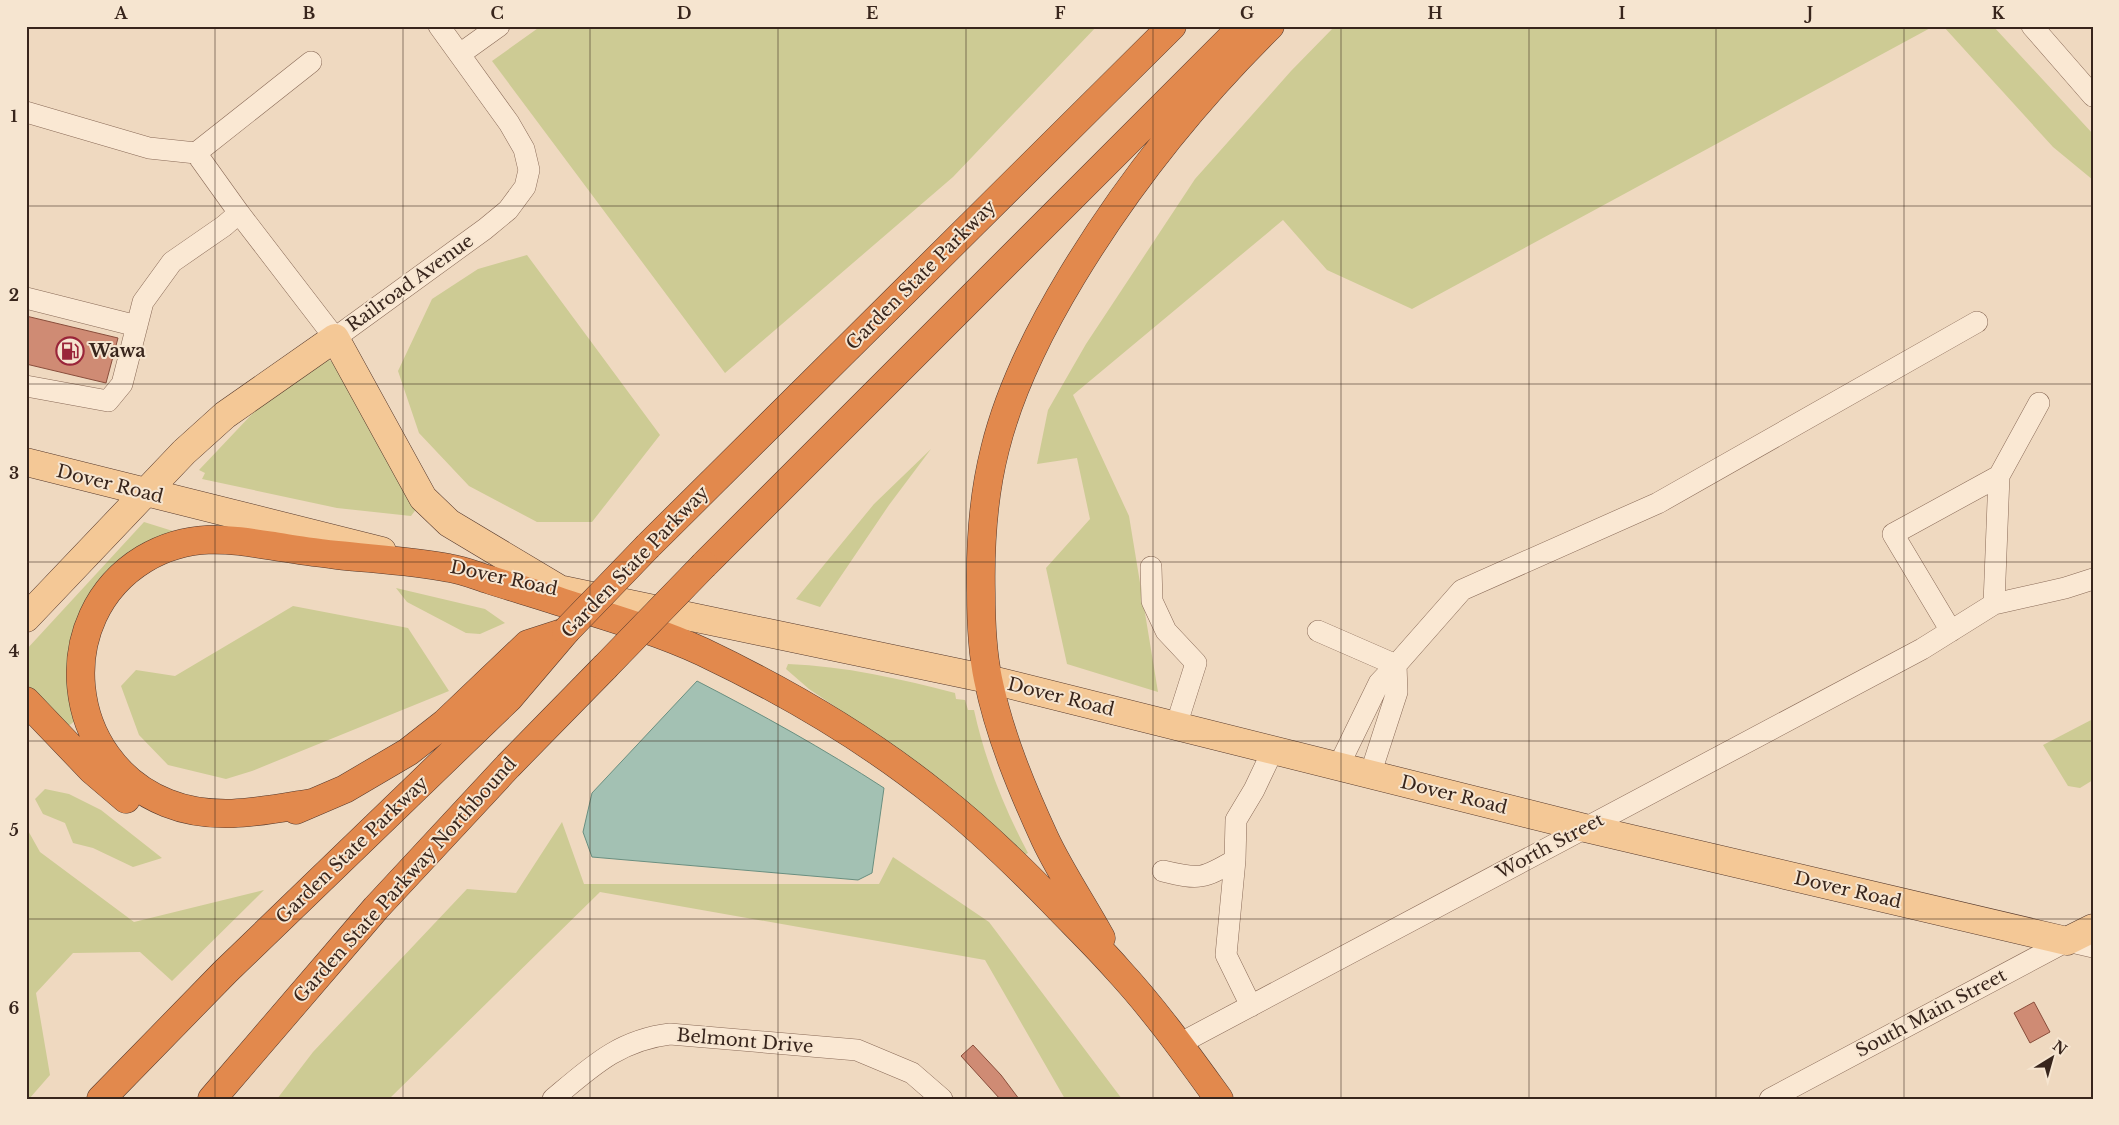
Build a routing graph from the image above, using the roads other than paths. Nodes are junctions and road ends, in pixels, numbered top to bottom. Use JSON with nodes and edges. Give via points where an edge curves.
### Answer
{"nodes":[{"id":1,"x":439,"y":26,"type":"edge"},
{"id":2,"x":499,"y":26,"type":"edge"},
{"id":3,"x":1172,"y":26,"type":"edge"},
{"id":4,"x":1243,"y":26,"type":"edge"},
{"id":5,"x":1270,"y":26,"type":"edge"},
{"id":6,"x":2032,"y":26,"type":"edge"},
{"id":7,"x":460,"y":54,"type":"junction"},
{"id":8,"x":311,"y":62,"type":"dead end"},
{"id":9,"x":2093,"y":96,"type":"edge"},
{"id":10,"x":26,"y":112,"type":"edge"},
{"id":11,"x":196,"y":153,"type":"junction"},
{"id":12,"x":239,"y":213,"type":"junction"},
{"id":13,"x":26,"y":298,"type":"edge"},
{"id":14,"x":1977,"y":322,"type":"dead end"},
{"id":15,"x":137,"y":326,"type":"junction"},
{"id":16,"x":335,"y":338,"type":"junction"},
{"id":17,"x":26,"y":386,"type":"edge"},
{"id":18,"x":2039,"y":403,"type":"dead end"},
{"id":19,"x":26,"y":462,"type":"edge"},
{"id":20,"x":1999,"y":476,"type":"junction"},
{"id":21,"x":147,"y":493,"type":"junction"},
{"id":22,"x":1151,"y":567,"type":"dead end"},
{"id":23,"x":453,"y":568,"type":"junction"},
{"id":24,"x":2093,"y":579,"type":"edge"},
{"id":25,"x":561,"y":590,"type":"junction"},
{"id":26,"x":1994,"y":604,"type":"junction"},
{"id":27,"x":26,"y":618,"type":"edge"},
{"id":28,"x":566,"y":631,"type":"junction"},
{"id":29,"x":1318,"y":631,"type":"dead end"},
{"id":30,"x":1951,"y":631,"type":"junction"},
{"id":31,"x":1396,"y":665,"type":"junction"},
{"id":32,"x":988,"y":679,"type":"junction"},
{"id":33,"x":26,"y":702,"type":"edge"},
{"id":34,"x":1176,"y":726,"type":"junction"},
{"id":35,"x":1273,"y":750,"type":"junction"},
{"id":36,"x":1338,"y":766,"type":"junction"},
{"id":37,"x":1370,"y":775,"type":"junction"},
{"id":38,"x":311,"y":803,"type":"junction"},
{"id":39,"x":1586,"y":828,"type":"junction"},
{"id":40,"x":1235,"y":860,"type":"junction"},
{"id":41,"x":1163,"y":871,"type":"dead end"},
{"id":42,"x":2093,"y":928,"type":"edge"},
{"id":43,"x":2080,"y":944,"type":"edge"},
{"id":44,"x":1120,"y":972,"type":"junction"},
{"id":45,"x":1250,"y":1006,"type":"junction"},
{"id":46,"x":1179,"y":1044,"type":"junction"},
{"id":47,"x":101,"y":1099,"type":"edge"},
{"id":48,"x":212,"y":1099,"type":"edge"},
{"id":49,"x":553,"y":1099,"type":"edge"},
{"id":50,"x":942,"y":1099,"type":"edge"},
{"id":51,"x":1219,"y":1099,"type":"edge"},
{"id":52,"x":1770,"y":1099,"type":"edge"}],
"edges":[{"from":1,"to":7,"type":"street","name":"Railroad Avenue"},
{"from":2,"to":7,"type":"street"},
{"from":3,"to":28,"type":"highway","name":"Garden State Parkway","bridge":true},
{"from":4,"to":48,"type":"highway","name":"Garden State Parkway Northbound","bridge":true,"via":[[704,565],[508,766],[376,908]]},
{"from":5,"to":32,"type":"highway","via":[[1204,96],[1122,199],[1059,299],[1030,355],[995,448],[983,520],[981,620]]},
{"from":6,"to":9,"type":"street"},
{"from":7,"to":16,"type":"street","name":"Railroad Avenue","via":[[524,149],[529,170],[525,186],[508,210],[485,229]]},
{"from":8,"to":11,"type":"street"},
{"from":10,"to":11,"type":"street","via":[[150,148]]},
{"from":11,"to":12,"type":"street"},
{"from":12,"to":15,"type":"street","via":[[172,262],[143,302]]},
{"from":12,"to":16,"type":"street"},
{"from":13,"to":15,"type":"street"},
{"from":14,"to":31,"type":"street","via":[[1658,503],[1462,590]]},
{"from":15,"to":17,"type":"street","via":[[122,384],[108,402]]},
{"from":16,"to":21,"type":"main road","name":"Railroad Avenue","via":[[225,415],[184,452]]},
{"from":16,"to":25,"type":"main road","via":[[423,498],[449,523]]},
{"from":18,"to":20,"type":"street"},
{"from":19,"to":21,"type":"main road","name":"Dover Road"},
{"from":20,"to":26,"type":"street"},
{"from":20,"to":30,"type":"street","via":[[1893,534]]},
{"from":21,"to":23,"type":"main road","name":"Dover Road"},
{"from":21,"to":27,"type":"main road","name":"Railroad Avenue"},
{"from":22,"to":34,"type":"street","via":[[1152,601],[1166,631],[1196,663]]},
{"from":23,"to":25,"type":"main road","name":"Dover Road"},
{"from":23,"to":38,"type":"highway","via":[[292,550],[228,539],[186,541],[138,563],[115,584],[95,613],[87,631],[80,665],[82,698],[96,739],[123,775],[164,802],[192,811],[234,814]]},
{"from":23,"to":44,"type":"highway","via":[[612,618],[700,650],[808,708],[871,747],[939,796],[1010,858]]},
{"from":24,"to":26,"type":"street","name":"Worth Street"},
{"from":25,"to":32,"type":"main road","name":"Dover Road"},
{"from":26,"to":30,"type":"street","name":"Worth Street"},
{"from":28,"to":38,"type":"highway","via":[[528,644],[445,723],[408,752],[345,789]]},
{"from":28,"to":47,"type":"highway","name":"Garden State Parkway","via":[[509,698],[225,972]]},
{"from":29,"to":31,"type":"street"},
{"from":30,"to":39,"type":"street","name":"Worth Street"},
{"from":31,"to":36,"type":"street","via":[[1379,683]]},
{"from":31,"to":37,"type":"street","via":[[1397,692]]},
{"from":32,"to":34,"type":"main road","name":"Dover Road"},
{"from":32,"to":44,"type":"highway","via":[[1008,746],[1046,840]]},
{"from":33,"to":38,"type":"highway","via":[[113,789],[140,808],[180,826],[209,830],[247,828]]},
{"from":34,"to":35,"type":"main road","name":"Dover Road"},
{"from":35,"to":36,"type":"main road","name":"Dover Road"},
{"from":35,"to":40,"type":"street","via":[[1236,820]]},
{"from":36,"to":37,"type":"main road","name":"Dover Road"},
{"from":37,"to":39,"type":"main road","name":"Dover Road"},
{"from":39,"to":43,"type":"main road","name":"Dover Road"},
{"from":39,"to":45,"type":"street","name":"Worth Street"},
{"from":40,"to":41,"type":"street","via":[[1209,876],[1188,877]]},
{"from":40,"to":45,"type":"street","via":[[1226,954]]},
{"from":42,"to":43,"type":"main road","name":"South Main Street"},
{"from":43,"to":52,"type":"street","name":"South Main Street"},
{"from":44,"to":46,"type":"highway"},
{"from":45,"to":46,"type":"street","name":"Worth Street"},
{"from":46,"to":51,"type":"highway"},
{"from":49,"to":50,"type":"street","name":"Belmont Drive","via":[[599,1060],[648,1037],[670,1034],[857,1050],[912,1073]]}]}
